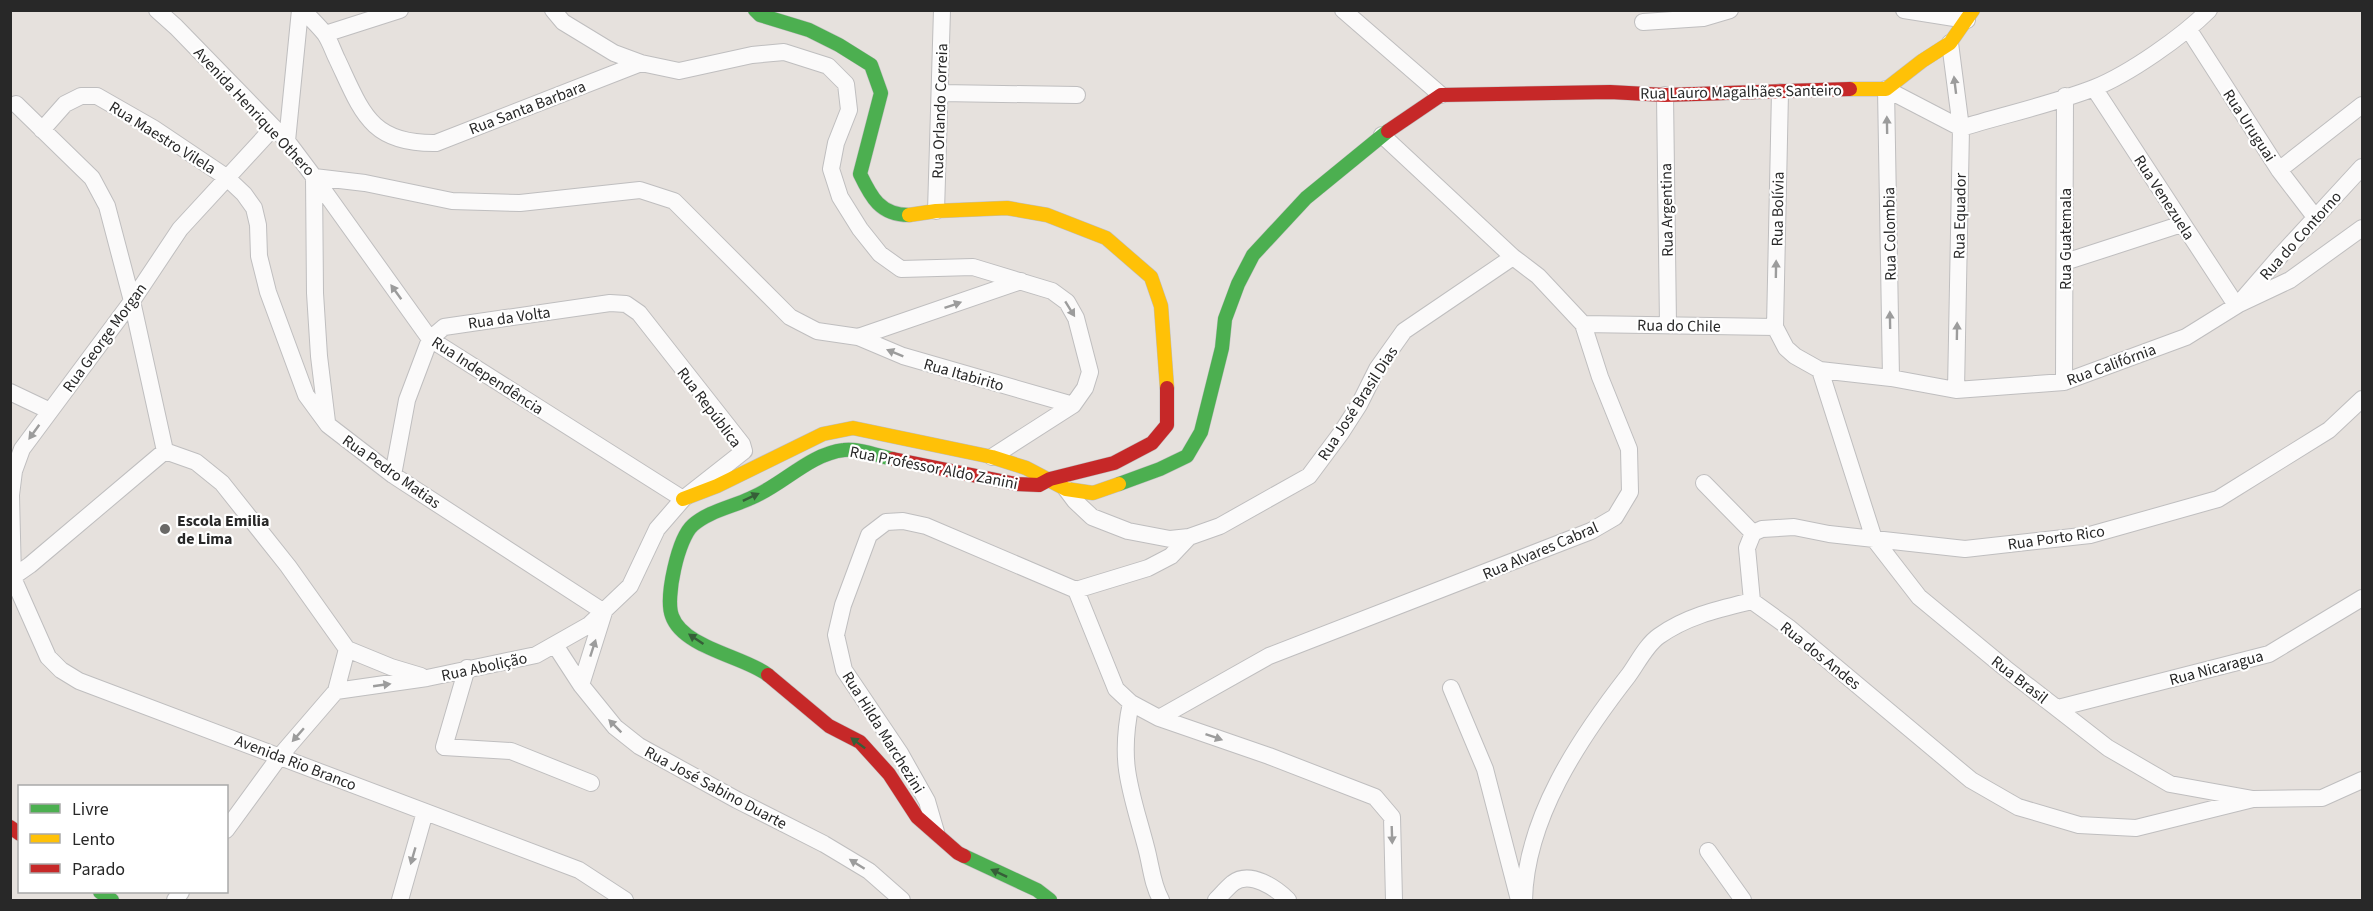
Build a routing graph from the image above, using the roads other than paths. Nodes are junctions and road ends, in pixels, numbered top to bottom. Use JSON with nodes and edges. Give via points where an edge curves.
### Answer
{"nodes":[{"id":1,"x":157,"y":10,"type":"edge"},
{"id":2,"x":302,"y":10,"type":"edge"},
{"id":3,"x":400,"y":10,"type":"edge"},
{"id":4,"x":553,"y":10,"type":"edge"},
{"id":5,"x":755,"y":10,"type":"edge"},
{"id":6,"x":942,"y":10,"type":"edge"},
{"id":7,"x":1343,"y":10,"type":"edge"},
{"id":8,"x":1730,"y":10,"type":"edge"},
{"id":9,"x":1904,"y":10,"type":"edge"},
{"id":10,"x":2209,"y":10,"type":"edge"},
{"id":11,"x":1970,"y":15,"type":"edge"},
{"id":12,"x":175,"y":19,"type":"edge"},
{"id":13,"x":1642,"y":22,"type":"dead end"},
{"id":14,"x":2189,"y":30,"type":"junction"},
{"id":15,"x":325,"y":34,"type":"junction"},
{"id":16,"x":1950,"y":43,"type":"junction"},
{"id":17,"x":641,"y":63,"type":"junction"},
{"id":18,"x":2094,"y":88,"type":"junction"},
{"id":19,"x":1887,"y":89,"type":"junction"},
{"id":20,"x":1780,"y":92,"type":"junction"},
{"id":21,"x":940,"y":93,"type":"junction"},
{"id":22,"x":1077,"y":95,"type":"dead end"},
{"id":23,"x":1441,"y":95,"type":"junction"},
{"id":24,"x":1665,"y":95,"type":"junction"},
{"id":25,"x":2065,"y":96,"type":"junction"},
{"id":26,"x":16,"y":104,"type":"dead end"},
{"id":27,"x":2362,"y":105,"type":"edge"},
{"id":28,"x":273,"y":128,"type":"junction"},
{"id":29,"x":1960,"y":128,"type":"junction"},
{"id":30,"x":42,"y":130,"type":"junction"},
{"id":31,"x":1382,"y":135,"type":"junction"},
{"id":32,"x":287,"y":141,"type":"junction"},
{"id":33,"x":2362,"y":167,"type":"edge"},
{"id":34,"x":2279,"y":170,"type":"junction"},
{"id":35,"x":226,"y":177,"type":"junction"},
{"id":36,"x":314,"y":177,"type":"junction"},
{"id":37,"x":936,"y":211,"type":"junction"},
{"id":38,"x":2315,"y":217,"type":"junction"},
{"id":39,"x":2182,"y":224,"type":"junction"},
{"id":40,"x":2362,"y":228,"type":"edge"},
{"id":41,"x":1514,"y":257,"type":"junction"},
{"id":42,"x":2065,"y":262,"type":"junction"},
{"id":43,"x":1021,"y":281,"type":"junction"},
{"id":44,"x":132,"y":301,"type":"junction"},
{"id":45,"x":626,"y":304,"type":"joint"},
{"id":46,"x":2237,"y":305,"type":"junction"},
{"id":47,"x":1583,"y":324,"type":"junction"},
{"id":48,"x":1668,"y":325,"type":"junction"},
{"id":49,"x":1775,"y":327,"type":"junction"},
{"id":50,"x":858,"y":337,"type":"junction"},
{"id":51,"x":430,"y":339,"type":"junction"},
{"id":52,"x":1820,"y":370,"type":"junction"},
{"id":53,"x":1891,"y":378,"type":"junction"},
{"id":54,"x":2064,"y":382,"type":"junction"},
{"id":55,"x":1956,"y":390,"type":"junction"},
{"id":56,"x":10,"y":392,"type":"edge"},
{"id":57,"x":2362,"y":399,"type":"edge"},
{"id":58,"x":1072,"y":405,"type":"junction"},
{"id":59,"x":50,"y":411,"type":"junction"},
{"id":60,"x":328,"y":425,"type":"junction"},
{"id":61,"x":165,"y":451,"type":"junction"},
{"id":62,"x":992,"y":457,"type":"junction"},
{"id":63,"x":393,"y":475,"type":"junction"},
{"id":64,"x":1050,"y":479,"type":"junction"},
{"id":65,"x":1704,"y":483,"type":"dead end"},
{"id":66,"x":1066,"y":489,"type":"junction"},
{"id":67,"x":683,"y":499,"type":"junction"},
{"id":68,"x":1753,"y":533,"type":"junction"},
{"id":69,"x":1189,"y":537,"type":"junction"},
{"id":70,"x":1874,"y":539,"type":"junction"},
{"id":71,"x":12,"y":579,"type":"edge"},
{"id":72,"x":1076,"y":590,"type":"junction"},
{"id":73,"x":2362,"y":598,"type":"edge"},
{"id":74,"x":1752,"y":601,"type":"junction"},
{"id":75,"x":604,"y":612,"type":"junction"},
{"id":76,"x":555,"y":645,"type":"junction"},
{"id":77,"x":347,"y":649,"type":"junction"},
{"id":78,"x":467,"y":669,"type":"junction"},
{"id":79,"x":427,"y":678,"type":"junction"},
{"id":80,"x":581,"y":685,"type":"junction"},
{"id":81,"x":1451,"y":688,"type":"dead end"},
{"id":82,"x":336,"y":691,"type":"junction"},
{"id":83,"x":1131,"y":703,"type":"junction"},
{"id":84,"x":2058,"y":708,"type":"junction"},
{"id":85,"x":1159,"y":718,"type":"junction"},
{"id":86,"x":280,"y":756,"type":"junction"},
{"id":87,"x":2362,"y":780,"type":"edge"},
{"id":88,"x":591,"y":783,"type":"dead end"},
{"id":89,"x":2253,"y":799,"type":"junction"},
{"id":90,"x":425,"y":812,"type":"junction"},
{"id":91,"x":228,"y":827,"type":"edge"},
{"id":92,"x":936,"y":835,"type":"junction"},
{"id":93,"x":1708,"y":851,"type":"dead end"},
{"id":94,"x":400,"y":900,"type":"edge"},
{"id":95,"x":622,"y":900,"type":"edge"},
{"id":96,"x":902,"y":900,"type":"edge"},
{"id":97,"x":1050,"y":900,"type":"edge"},
{"id":98,"x":1161,"y":900,"type":"edge"},
{"id":99,"x":1216,"y":900,"type":"edge"},
{"id":100,"x":1288,"y":900,"type":"edge"},
{"id":101,"x":1394,"y":900,"type":"edge"},
{"id":102,"x":1519,"y":900,"type":"edge"},
{"id":103,"x":1524,"y":900,"type":"edge"},
{"id":104,"x":1743,"y":900,"type":"edge"}],
"edges":[{"from":1,"to":12,"type":"street","name":"Avenida Henrique Othero"},
{"from":2,"to":15,"type":"street"},
{"from":2,"to":32,"type":"street"},
{"from":3,"to":15,"type":"street"},
{"from":4,"to":17,"type":"street","via":[[563,22]]},
{"from":5,"to":37,"type":"street","name":"Rua Professor Aldo Zanini","via":[[809,30],[871,65],[881,93],[860,174],[871,197],[884,210],[906,215]]},
{"from":6,"to":21,"type":"street","name":"Rua Orlando Correia"},
{"from":7,"to":23,"type":"street"},
{"from":8,"to":13,"type":"street","via":[[1702,18]]},
{"from":9,"to":11,"type":"street"},
{"from":10,"to":14,"type":"street"},
{"from":11,"to":16,"type":"street"},
{"from":12,"to":28,"type":"street","name":"Avenida Henrique Othero"},
{"from":14,"to":18,"type":"street"},
{"from":14,"to":34,"type":"street","name":"Rua Uruguai"},
{"from":15,"to":17,"type":"street","name":"Rua Santa Barbara","via":[[358,104],[373,124],[390,136],[412,143],[436,143]]},
{"from":16,"to":19,"type":"street"},
{"from":29,"to":16,"type":"street","name":"Rua Equador","one_way":true},
{"from":17,"to":43,"type":"street","via":[[679,71],[784,52],[828,66],[846,84],[849,110],[831,169],[840,197],[880,254],[902,268],[973,267]]},
{"from":18,"to":25,"type":"street"},
{"from":18,"to":39,"type":"street","name":"Rua Venezuela"},
{"from":19,"to":20,"type":"street","name":"Rua Lauro Magalhães Santeiro"},
{"from":19,"to":29,"type":"street"},
{"from":53,"to":19,"type":"street","name":"Rua Colombia","one_way":true},
{"from":20,"to":24,"type":"street","name":"Rua Lauro Magalhães Santeiro"},
{"from":49,"to":20,"type":"street","name":"Rua Bolívia","one_way":true},
{"from":21,"to":22,"type":"street"},
{"from":21,"to":37,"type":"street","name":"Rua Orlando Correia"},
{"from":23,"to":24,"type":"street","name":"Rua Lauro Magalhães Santeiro"},
{"from":23,"to":31,"type":"street"},
{"from":24,"to":48,"type":"street","name":"Rua Argentina"},
{"from":25,"to":29,"type":"street"},
{"from":25,"to":42,"type":"street","name":"Rua Guatemala"},
{"from":26,"to":30,"type":"street"},
{"from":27,"to":34,"type":"street"},
{"from":28,"to":32,"type":"street","name":"Avenida Henrique Othero"},
{"from":28,"to":35,"type":"street","name":"Rua George Morgan"},
{"from":55,"to":29,"type":"street","name":"Rua Equador","one_way":true},
{"from":30,"to":35,"type":"street","name":"Rua Maestro Vilela","via":[[65,104],[81,96],[96,96]]},
{"from":30,"to":44,"type":"street","via":[[92,178],[107,206]]},
{"from":31,"to":41,"type":"street","name":"Rua Alvares Cabral"},
{"from":31,"to":66,"type":"street","via":[[1306,198],[1253,255],[1225,319],[1208,408],[1201,432],[1187,456],[1093,493]]},
{"from":32,"to":36,"type":"street","name":"Avenida Henrique Othero"},
{"from":33,"to":38,"type":"street","name":"Rua do Contorno"},
{"from":34,"to":38,"type":"street","name":"Rua Uruguai"},
{"from":35,"to":44,"type":"street","name":"Rua George Morgan","via":[[180,229]]},
{"from":35,"to":60,"type":"street","name":"Rua Maestro Vilela","via":[[254,208],[268,292],[306,395]]},
{"from":36,"to":50,"type":"street","name":"Avenida Henrique Othero","via":[[452,201],[520,203],[640,190],[674,201],[790,317],[817,331]]},
{"from":51,"to":36,"type":"street","name":"Rua Independência","one_way":true},
{"from":36,"to":60,"type":"street","name":"Rua Pedro Matias","via":[[315,293]]},
{"from":37,"to":64,"type":"street","name":"Rua Professor Aldo Zanini","via":[[1007,208],[1047,215],[1106,238],[1152,277],[1161,306],[1167,425],[1152,443],[1114,463]]},
{"from":38,"to":46,"type":"street","name":"Rua do Contorno"},
{"from":39,"to":42,"type":"street"},
{"from":39,"to":46,"type":"street","name":"Rua Venezuela"},
{"from":40,"to":46,"type":"street","name":"Rua Califórnia","via":[[2290,280]]},
{"from":41,"to":47,"type":"street","name":"Rua Alvares Cabral","via":[[1538,276]]},
{"from":41,"to":69,"type":"street","name":"Rua José Brasil Dias","via":[[1404,331],[1377,369],[1341,433],[1309,476],[1220,526]]},
{"from":42,"to":54,"type":"street","name":"Rua Guatemala"},
{"from":50,"to":43,"type":"street","name":"Avenida Henrique Othero","one_way":true},
{"from":43,"to":58,"type":"street","one_way":true,"via":[[1052,291],[1067,302],[1076,318],[1090,372],[1085,388]]},
{"from":44,"to":59,"type":"street","name":"Rua George Morgan"},
{"from":44,"to":61,"type":"street"},
{"from":45,"to":51,"type":"street","name":"Rua da Volta","via":[[444,327]]},
{"from":45,"to":67,"type":"street","name":"Rua República","via":[[639,313],[742,444],[744,451],[739,458]]},
{"from":46,"to":54,"type":"street","name":"Rua Califórnia","via":[[2186,337]]},
{"from":47,"to":48,"type":"street","name":"Rua do Chile"},
{"from":47,"to":85,"type":"street","name":"Rua Alvares Cabral","via":[[1629,449],[1630,492],[1616,517],[1591,531],[1269,656]]},
{"from":48,"to":49,"type":"street","name":"Rua do Chile"},
{"from":49,"to":52,"type":"street","name":"Rua Califórnia","via":[[1794,356]]},
{"from":58,"to":50,"type":"street","name":"Rua Itabirito","one_way":true,"via":[[903,356]]},
{"from":51,"to":63,"type":"street","via":[[407,400]]},
{"from":51,"to":67,"type":"street","name":"Rua Independência"},
{"from":52,"to":53,"type":"street","name":"Rua Califórnia"},
{"from":52,"to":70,"type":"street","name":"Rua Brasil"},
{"from":53,"to":55,"type":"street","name":"Rua Califórnia"},
{"from":54,"to":55,"type":"street","name":"Rua Califórnia"},
{"from":56,"to":59,"type":"street"},
{"from":57,"to":70,"type":"street","name":"Rua Porto Rico","via":[[2329,430],[2218,499],[2090,535],[1965,549]]},
{"from":58,"to":62,"type":"street"},
{"from":59,"to":71,"type":"street","name":"Rua George Morgan","one_way":true,"via":[[22,449],[14,471]]},
{"from":60,"to":63,"type":"street","name":"Rua Pedro Matias"},
{"from":61,"to":71,"type":"street"},
{"from":61,"to":77,"type":"street","via":[[196,462],[222,483]]},
{"from":62,"to":64,"type":"street"},
{"from":62,"to":67,"type":"street","via":[[853,428],[823,434]]},
{"from":63,"to":75,"type":"street","name":"Rua Pedro Matias"},
{"from":64,"to":66,"type":"street"},
{"from":92,"to":64,"type":"street","name":"Rua Professor Aldo Zanini","one_way":true,"via":[[917,817],[889,774],[860,742],[829,726],[765,672],[708,648],[681,630],[672,617],[670,600],[683,538],[693,525],[725,507],[752,498],[823,455],[846,449],[1016,484],[1039,485]]},
{"from":65,"to":68,"type":"street"},
{"from":66,"to":69,"type":"street","name":"Rua José Brasil Dias","via":[[1092,517],[1128,531],[1170,539]]},
{"from":67,"to":75,"type":"street","name":"Rua Abolição","via":[[657,529],[630,586]]},
{"from":68,"to":70,"type":"street","name":"Rua Porto Rico","via":[[1794,527]]},
{"from":68,"to":74,"type":"street","via":[[1747,548]]},
{"from":69,"to":72,"type":"street","via":[[1171,556],[1148,568]]},
{"from":70,"to":84,"type":"street","name":"Rua Brasil","via":[[1919,597]]},
{"from":71,"to":86,"type":"street","name":"Avenida Rio Branco","via":[[48,657],[61,670],[79,681]]},
{"from":72,"to":83,"type":"street","via":[[1116,689]]},
{"from":72,"to":92,"type":"street","name":"Rua Hilda Marchezini","via":[[926,526],[886,522],[869,536],[843,604],[836,635],[844,670],[927,801]]},
{"from":73,"to":84,"type":"street","name":"Rua Nicaragua","via":[[2269,654]]},
{"from":74,"to":89,"type":"street","name":"Rua dos Andes","via":[[1971,780],[2018,807],[2079,825],[2136,828]]},
{"from":74,"to":103,"type":"street","via":[[1702,613],[1657,637],[1589,726],[1541,817],[1525,879]]},
{"from":75,"to":76,"type":"street","name":"Rua Abolição"},
{"from":80,"to":75,"type":"street","one_way":true},
{"from":76,"to":78,"type":"street","name":"Rua Abolição","via":[[536,655]]},
{"from":76,"to":80,"type":"street","name":"Rua José Sabino Duarte"},
{"from":77,"to":79,"type":"street","name":"Rua Abolição"},
{"from":77,"to":82,"type":"street"},
{"from":78,"to":79,"type":"street","name":"Rua Abolição"},
{"from":78,"to":88,"type":"street","via":[[444,747],[511,751]]},
{"from":82,"to":79,"type":"street","one_way":true},
{"from":96,"to":80,"type":"street","name":"Rua José Sabino Duarte","one_way":true,"via":[[869,871],[824,843],[639,746],[615,727]]},
{"from":81,"to":102,"type":"street","via":[[1485,769]]},
{"from":82,"to":86,"type":"street","one_way":true},
{"from":83,"to":85,"type":"street"},
{"from":83,"to":98,"type":"street","via":[[1125,730],[1127,779]]},
{"from":84,"to":89,"type":"street","name":"Rua Brasil","via":[[2108,748],[2170,784]]},
{"from":85,"to":101,"type":"street","one_way":true,"via":[[1375,797],[1392,817]]},
{"from":86,"to":90,"type":"street","name":"Avenida Rio Branco"},
{"from":86,"to":91,"type":"street"},
{"from":87,"to":89,"type":"street","name":"Rua Brasil","via":[[2322,798]]},
{"from":90,"to":94,"type":"street","one_way":true},
{"from":90,"to":95,"type":"street","name":"Avenida Rio Branco","via":[[579,870]]},
{"from":97,"to":92,"type":"street","name":"Rua Professor Aldo Zanini","one_way":true,"via":[[958,853]]},
{"from":93,"to":104,"type":"street"},
{"from":99,"to":100,"type":"street","via":[[1234,882],[1248,878],[1269,885]]}]}
